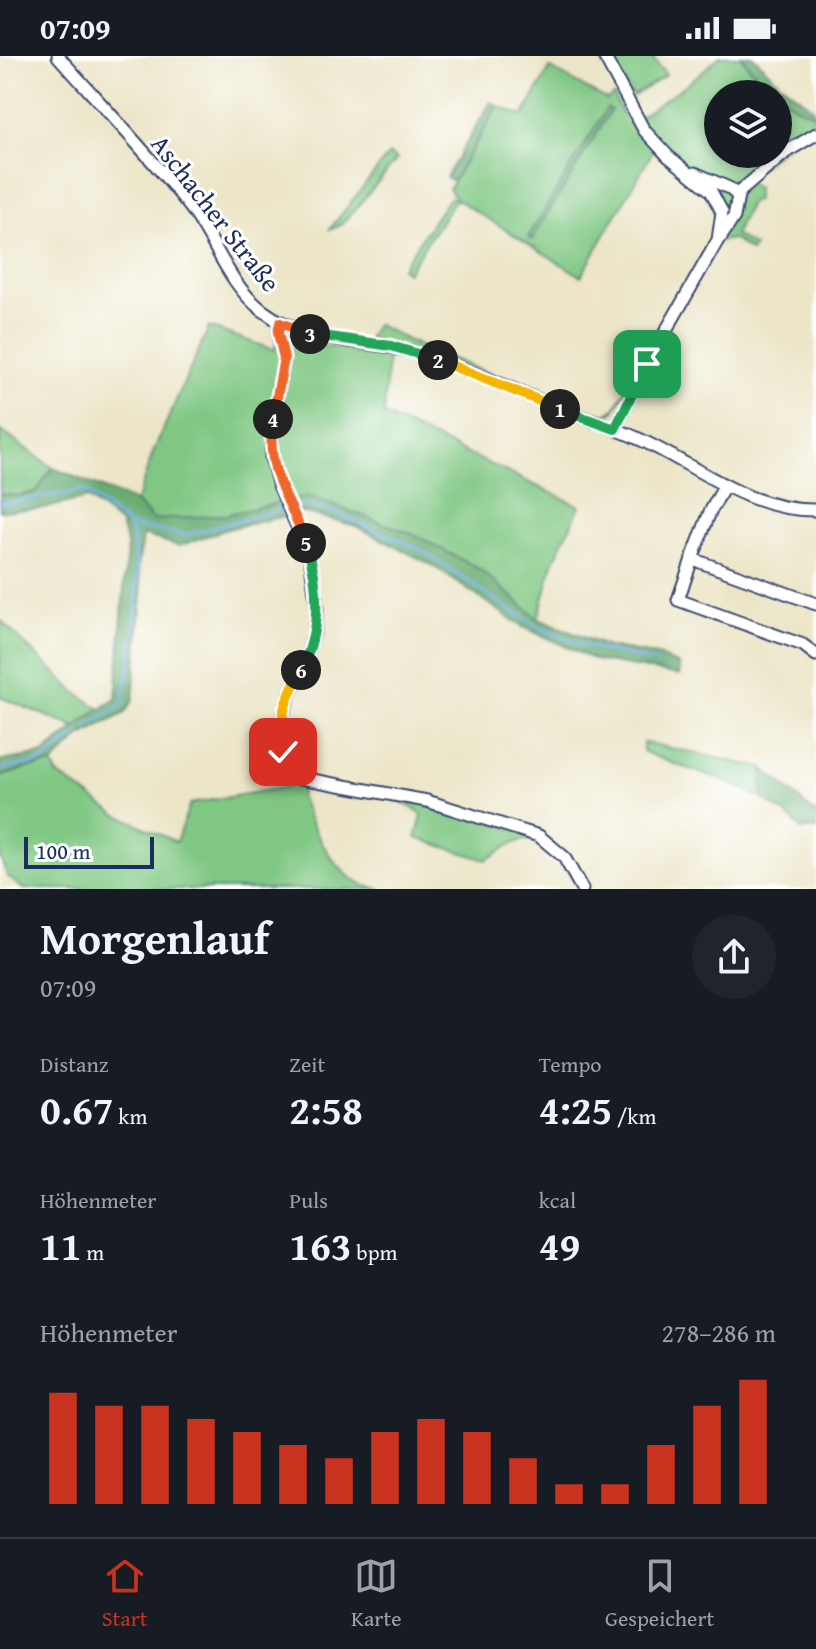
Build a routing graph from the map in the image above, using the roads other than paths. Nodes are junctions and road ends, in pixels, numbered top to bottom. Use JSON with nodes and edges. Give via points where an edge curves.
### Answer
{"nodes":[{"id":1,"x":58,"y":56,"type":"edge"},
{"id":2,"x":604,"y":56,"type":"edge"},
{"id":3,"x":812,"y":135,"type":"edge"},
{"id":4,"x":685,"y":170,"type":"junction"},
{"id":5,"x":737,"y":194,"type":"junction"},
{"id":6,"x":718,"y":240,"type":"junction"},
{"id":7,"x":280,"y":323,"type":"junction"},
{"id":8,"x":615,"y":429,"type":"junction"},
{"id":9,"x":724,"y":487,"type":"junction"},
{"id":10,"x":816,"y":510,"type":"edge"},
{"id":11,"x":692,"y":559,"type":"junction"},
{"id":12,"x":816,"y":604,"type":"edge"},
{"id":13,"x":816,"y":655,"type":"edge"},
{"id":14,"x":582,"y":889,"type":"edge"}],
"edges":[{"from":1,"to":7,"type":"street","name":"Aschacher Straße","via":[[192,210],[241,290]]},
{"from":2,"to":4,"type":"street","via":[[644,130]]},
{"from":3,"to":5,"type":"street"},
{"from":4,"to":5,"type":"street"},
{"from":4,"to":6,"type":"street","via":[[719,201]]},
{"from":5,"to":6,"type":"street","via":[[734,217]]},
{"from":6,"to":8,"type":"street"},
{"from":7,"to":8,"type":"street","name":"Aschacher Straße","via":[[322,337],[421,354]]},
{"from":7,"to":14,"type":"street","via":[[284,358],[271,457],[310,556],[317,608],[307,657],[279,727],[290,776],[427,801],[539,836],[564,857]]},
{"from":8,"to":9,"type":"street","name":"Aschacher Straße"},
{"from":9,"to":10,"type":"street","name":"Aschacher Straße","via":[[786,508]]},
{"from":9,"to":11,"type":"street"},
{"from":11,"to":12,"type":"street"},
{"from":11,"to":13,"type":"street","via":[[678,600],[803,645]]}]}
